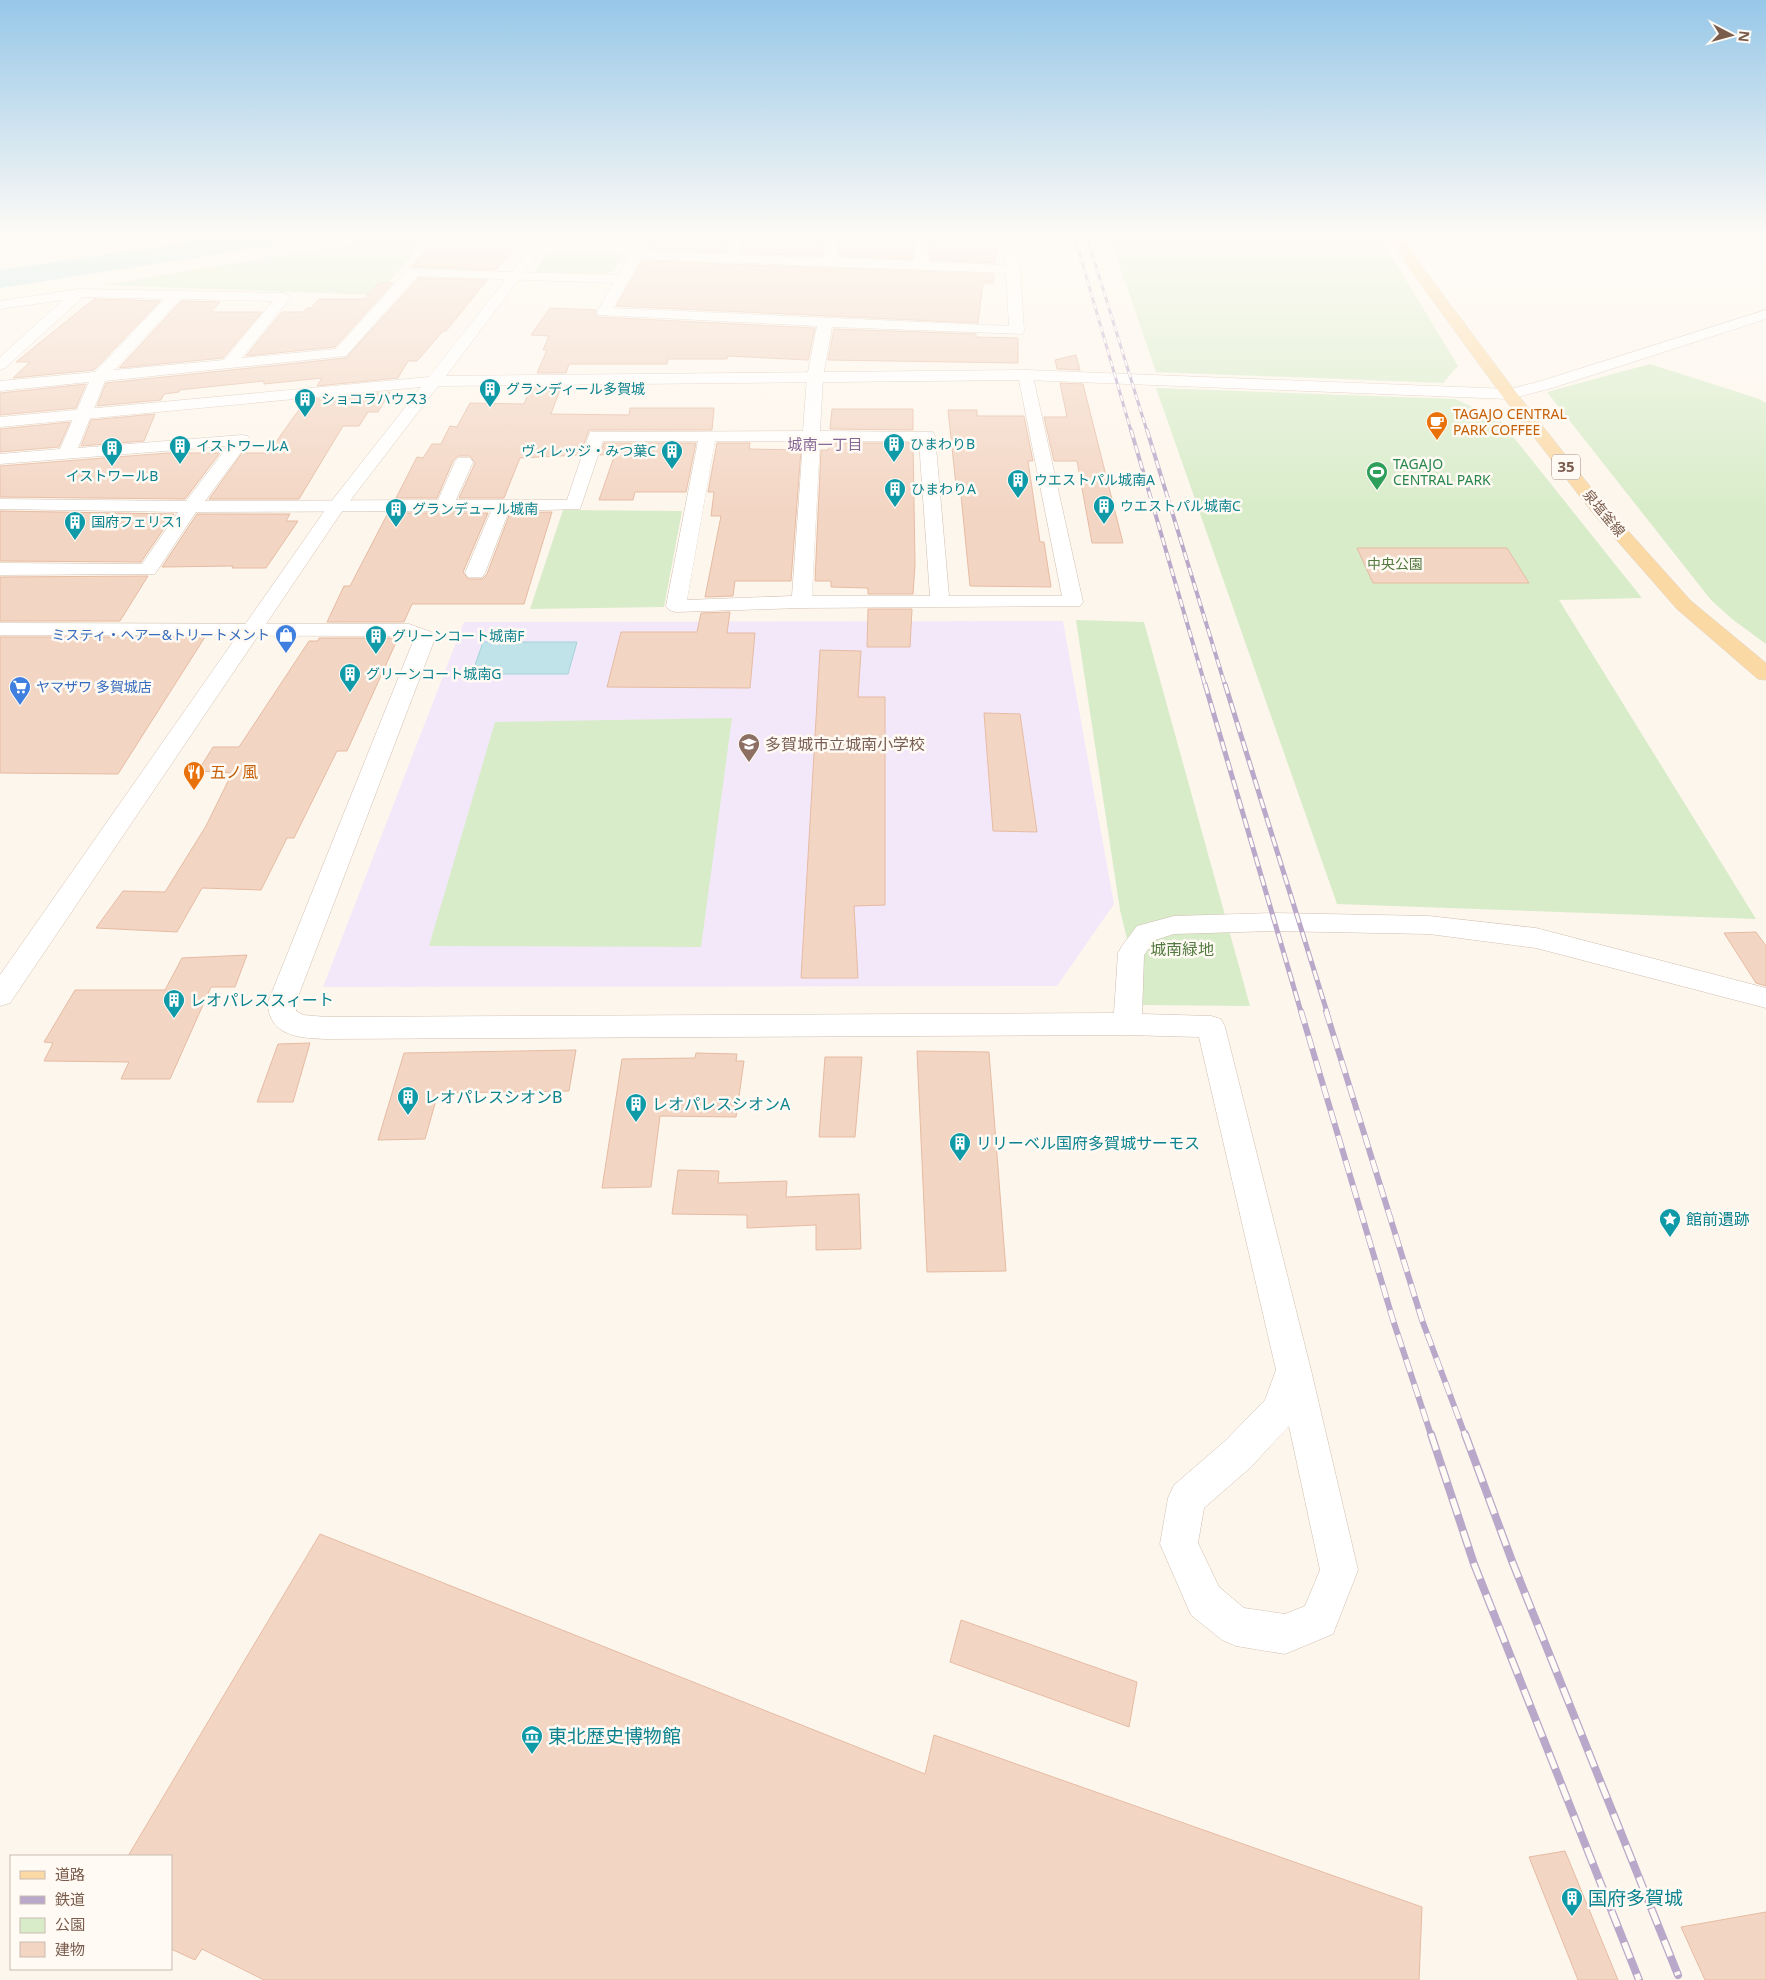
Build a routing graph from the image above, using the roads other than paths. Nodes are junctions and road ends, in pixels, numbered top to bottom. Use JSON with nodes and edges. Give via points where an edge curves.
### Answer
{"nodes":[{"id":1,"x":42,"y":326,"type":"edge"},
{"id":2,"x":147,"y":326,"type":"edge"},
{"id":3,"x":259,"y":326,"type":"edge"},
{"id":4,"x":365,"y":326,"type":"edge"},
{"id":5,"x":475,"y":326,"type":"edge"},
{"id":6,"x":824,"y":326,"type":"edge"},
{"id":7,"x":907,"y":326,"type":"edge"},
{"id":8,"x":1017,"y":326,"type":"edge"},
{"id":9,"x":1459,"y":326,"type":"edge"},
{"id":10,"x":1728,"y":326,"type":"edge"},
{"id":11,"x":228,"y":364,"type":"junction"},
{"id":12,"x":0,"y":365,"type":"edge"},
{"id":13,"x":1026,"y":375,"type":"junction"},
{"id":14,"x":99,"y":377,"type":"junction"},
{"id":15,"x":815,"y":377,"type":"junction"},
{"id":16,"x":432,"y":380,"type":"junction"},
{"id":17,"x":0,"y":386,"type":"edge"},
{"id":18,"x":1509,"y":394,"type":"junction"},
{"id":19,"x":83,"y":414,"type":"junction"},
{"id":20,"x":0,"y":422,"type":"edge"},
{"id":21,"x":708,"y":435,"type":"junction"},
{"id":22,"x":812,"y":435,"type":"junction"},
{"id":23,"x":66,"y":455,"type":"junction"},
{"id":24,"x":0,"y":459,"type":"edge"},
{"id":25,"x":464,"y":462,"type":"dead end"},
{"id":26,"x":0,"y":504,"type":"edge"},
{"id":27,"x":502,"y":505,"type":"junction"},
{"id":28,"x":336,"y":506,"type":"junction"},
{"id":29,"x":444,"y":506,"type":"junction"},
{"id":30,"x":191,"y":507,"type":"junction"},
{"id":31,"x":0,"y":569,"type":"edge"},
{"id":32,"x":475,"y":573,"type":"dead end"},
{"id":33,"x":802,"y":602,"type":"junction"},
{"id":34,"x":940,"y":602,"type":"junction"},
{"id":35,"x":0,"y":629,"type":"edge"},
{"id":36,"x":254,"y":629,"type":"junction"},
{"id":37,"x":1766,"y":674,"type":"edge"},
{"id":38,"x":0,"y":996,"type":"edge"},
{"id":39,"x":1766,"y":998,"type":"edge"},
{"id":40,"x":1127,"y":1024,"type":"junction"},
{"id":41,"x":1294,"y":1370,"type":"junction"}],
"edges":[{"from":1,"to":12,"type":"street"},
{"from":2,"to":14,"type":"street"},
{"from":3,"to":11,"type":"street"},
{"from":4,"to":11,"type":"street","via":[[341,353]]},
{"from":5,"to":16,"type":"street"},
{"from":6,"to":15,"type":"street"},
{"from":7,"to":8,"type":"street","via":[[1017,331]]},
{"from":9,"to":18,"type":"main road","name":"泉塩釜線","number":"35"},
{"from":10,"to":18,"type":"street"},
{"from":11,"to":14,"type":"street"},
{"from":13,"to":15,"type":"street"},
{"from":13,"to":18,"type":"street"},
{"from":13,"to":34,"type":"street","via":[[1073,602]]},
{"from":14,"to":17,"type":"street"},
{"from":14,"to":19,"type":"street"},
{"from":15,"to":16,"type":"street"},
{"from":15,"to":22,"type":"street"},
{"from":16,"to":19,"type":"street"},
{"from":16,"to":28,"type":"street"},
{"from":18,"to":37,"type":"main road","name":"泉塩釜線","number":"35","via":[[1598,508],[1670,590]]},
{"from":19,"to":20,"type":"street"},
{"from":19,"to":23,"type":"street"},
{"from":21,"to":22,"type":"street"},
{"from":21,"to":27,"type":"street","via":[[596,436],[574,505]]},
{"from":21,"to":33,"type":"street","via":[[676,606]]},
{"from":22,"to":33,"type":"street"},
{"from":22,"to":34,"type":"street","via":[[927,436]]},
{"from":23,"to":24,"type":"street"},
{"from":23,"to":30,"type":"street","via":[[242,440]]},
{"from":25,"to":29,"type":"street"},
{"from":26,"to":30,"type":"street"},
{"from":27,"to":29,"type":"street"},
{"from":27,"to":32,"type":"street"},
{"from":28,"to":29,"type":"street"},
{"from":28,"to":30,"type":"street"},
{"from":28,"to":36,"type":"street"},
{"from":30,"to":31,"type":"street","via":[[148,570]]},
{"from":33,"to":34,"type":"street"},
{"from":35,"to":36,"type":"street"},
{"from":36,"to":38,"type":"street"},
{"from":36,"to":40,"type":"street","via":[[409,630],[424,636],[282,1002],[282,1014],[288,1022],[326,1028]]},
{"from":39,"to":40,"type":"street","via":[[1507,933],[1429,926],[1274,922],[1174,924],[1146,933],[1131,953]]},
{"from":40,"to":41,"type":"street","via":[[1211,1027]]},
{"from":41,"to":41,"type":"street","via":[[1339,1570],[1318,1620],[1285,1634],[1236,1626],[1205,1601],[1179,1544],[1187,1498],[1238,1454],[1279,1411]]}]}
